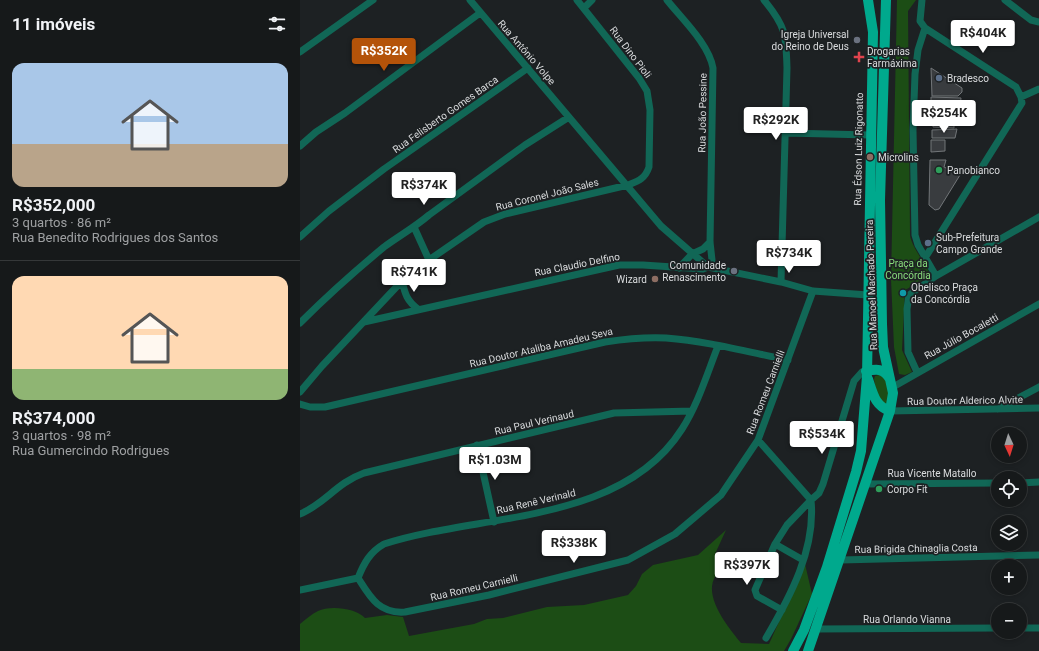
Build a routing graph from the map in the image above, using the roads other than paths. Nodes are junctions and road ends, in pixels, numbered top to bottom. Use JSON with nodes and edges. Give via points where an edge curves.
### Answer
{"nodes":[{"id":1,"x":373,"y":0,"type":"edge"},
{"id":2,"x":470,"y":0,"type":"edge"},
{"id":3,"x":577,"y":0,"type":"edge"},
{"id":4,"x":592,"y":0,"type":"edge"},
{"id":5,"x":667,"y":0,"type":"edge"},
{"id":6,"x":764,"y":0,"type":"edge"},
{"id":7,"x":868,"y":0,"type":"edge"},
{"id":8,"x":886,"y":0,"type":"edge"},
{"id":9,"x":922,"y":0,"type":"edge"},
{"id":10,"x":1005,"y":0,"type":"edge"},
{"id":11,"x":584,"y":8,"type":"junction"},
{"id":12,"x":480,"y":13,"type":"junction"},
{"id":13,"x":1039,"y":22,"type":"edge"},
{"id":14,"x":925,"y":28,"type":"junction"},
{"id":15,"x":300,"y":52,"type":"edge"},
{"id":16,"x":528,"y":68,"type":"junction"},
{"id":17,"x":1039,"y":89,"type":"edge"},
{"id":18,"x":1021,"y":97,"type":"junction"},
{"id":19,"x":569,"y":118,"type":"junction"},
{"id":20,"x":786,"y":133,"type":"junction"},
{"id":21,"x":870,"y":135,"type":"junction"},
{"id":22,"x":300,"y":146,"type":"edge"},
{"id":23,"x":628,"y":185,"type":"junction"},
{"id":24,"x":1039,"y":216,"type":"edge"},
{"id":25,"x":414,"y":228,"type":"junction"},
{"id":26,"x":300,"y":237,"type":"edge"},
{"id":27,"x":710,"y":242,"type":"junction"},
{"id":28,"x":692,"y":254,"type":"junction"},
{"id":29,"x":925,"y":258,"type":"junction"},
{"id":30,"x":430,"y":260,"type":"junction"},
{"id":31,"x":679,"y":268,"type":"junction"},
{"id":32,"x":708,"y":268,"type":"junction"},
{"id":33,"x":936,"y":276,"type":"junction"},
{"id":34,"x":402,"y":281,"type":"junction"},
{"id":35,"x":781,"y":282,"type":"junction"},
{"id":36,"x":813,"y":291,"type":"junction"},
{"id":37,"x":868,"y":295,"type":"junction"},
{"id":38,"x":1039,"y":304,"type":"edge"},
{"id":39,"x":883,"y":307,"type":"junction"},
{"id":40,"x":418,"y":309,"type":"junction"},
{"id":41,"x":364,"y":322,"type":"junction"},
{"id":42,"x":300,"y":323,"type":"edge"},
{"id":43,"x":718,"y":346,"type":"junction"},
{"id":44,"x":788,"y":360,"type":"junction"},
{"id":45,"x":917,"y":372,"type":"junction"},
{"id":46,"x":866,"y":373,"type":"junction"},
{"id":47,"x":891,"y":383,"type":"junction"},
{"id":48,"x":1039,"y":387,"type":"edge"},
{"id":49,"x":300,"y":392,"type":"edge"},
{"id":50,"x":300,"y":404,"type":"edge"},
{"id":51,"x":1039,"y":408,"type":"edge"},
{"id":52,"x":996,"y":410,"type":"junction"},
{"id":53,"x":692,"y":411,"type":"junction"},
{"id":54,"x":890,"y":411,"type":"junction"},
{"id":55,"x":758,"y":440,"type":"junction"},
{"id":56,"x":477,"y":445,"type":"junction"},
{"id":57,"x":1039,"y":482,"type":"edge"},
{"id":58,"x":991,"y":483,"type":"edge"},
{"id":59,"x":1027,"y":483,"type":"edge"},
{"id":60,"x":865,"y":484,"type":"junction"},
{"id":61,"x":811,"y":500,"type":"junction"},
{"id":62,"x":300,"y":514,"type":"edge"},
{"id":63,"x":494,"y":522,"type":"junction"},
{"id":64,"x":775,"y":544,"type":"junction"},
{"id":65,"x":1039,"y":555,"type":"edge"},
{"id":66,"x":803,"y":560,"type":"junction"},
{"id":67,"x":841,"y":560,"type":"junction"},
{"id":68,"x":358,"y":578,"type":"junction"},
{"id":69,"x":300,"y":590,"type":"edge"},
{"id":70,"x":782,"y":610,"type":"junction"},
{"id":71,"x":991,"y":628,"type":"edge"},
{"id":72,"x":1027,"y":628,"type":"edge"},
{"id":73,"x":1039,"y":628,"type":"edge"},
{"id":74,"x":816,"y":629,"type":"junction"},
{"id":75,"x":766,"y":638,"type":"dead end"},
{"id":76,"x":793,"y":651,"type":"edge"},
{"id":77,"x":808,"y":651,"type":"edge"}],
"edges":[{"from":1,"to":15,"type":"street"},
{"from":2,"to":12,"type":"street","name":"Rua Antônio Volpe"},
{"from":3,"to":11,"type":"street","name":"Rua Dino Pioli"},
{"from":4,"to":11,"type":"street"},
{"from":5,"to":27,"type":"street","name":"Rua João Pessine","via":[[706,48],[711,58]]},
{"from":6,"to":20,"type":"street","via":[[779,18],[787,42]]},
{"from":7,"to":21,"type":"main road","name":"Rua Édson Luiz Rigonatto","via":[[874,32]]},
{"from":8,"to":39,"type":"main road","name":"Rua Manoel Machado Pereira","via":[[880,200]]},
{"from":9,"to":14,"type":"street","via":[[920,21]]},
{"from":10,"to":13,"type":"street","via":[[1031,20]]},
{"from":11,"to":23,"type":"street","name":"Rua Dino Pioli","via":[[639,78],[648,95],[649,168],[642,179]]},
{"from":12,"to":16,"type":"street","name":"Rua Antônio Volpe"},
{"from":12,"to":22,"type":"street"},
{"from":14,"to":18,"type":"street","via":[[1016,87]]},
{"from":14,"to":29,"type":"street","via":[[918,50],[913,130],[915,235]]},
{"from":16,"to":19,"type":"street","name":"Rua Antônio Volpe"},
{"from":16,"to":26,"type":"street","name":"Rua Felisberto Gomes Barca","via":[[384,169]]},
{"from":17,"to":18,"type":"street"},
{"from":18,"to":29,"type":"street","via":[[1022,103],[1018,111]]},
{"from":19,"to":23,"type":"street"},
{"from":19,"to":25,"type":"street","via":[[525,145]]},
{"from":20,"to":21,"type":"street"},
{"from":20,"to":35,"type":"street"},
{"from":21,"to":37,"type":"main road","name":"Rua Édson Luiz Rigonatto"},
{"from":23,"to":28,"type":"street","via":[[662,226]]},
{"from":23,"to":30,"type":"street","name":"Rua Coronel João Sales","via":[[493,218]]},
{"from":24,"to":33,"type":"street"},
{"from":25,"to":30,"type":"street"},
{"from":25,"to":42,"type":"street","via":[[373,256]]},
{"from":27,"to":28,"type":"street"},
{"from":27,"to":32,"type":"street","name":"Rua João Pessine","via":[[712,260]]},
{"from":28,"to":31,"type":"street"},
{"from":28,"to":32,"type":"street"},
{"from":29,"to":33,"type":"street"},
{"from":30,"to":34,"type":"street","name":"Rua Coronel João Sales"},
{"from":31,"to":32,"type":"street","name":"Rua Claudio Delfino"},
{"from":31,"to":40,"type":"street","name":"Rua Claudio Delfino","via":[[619,265]]},
{"from":32,"to":35,"type":"street","name":"Rua Claudio Delfino"},
{"from":33,"to":45,"type":"street","via":[[909,295],[908,352]]},
{"from":34,"to":40,"type":"street","via":[[409,302]]},
{"from":34,"to":41,"type":"street","name":"Rua Coronel João Sales"},
{"from":35,"to":36,"type":"street","name":"Rua Claudio Delfino"},
{"from":36,"to":37,"type":"street","name":"Rua Claudio Delfino"},
{"from":36,"to":44,"type":"street","name":"Rua Romeu Carnielli"},
{"from":37,"to":39,"type":"main road","via":[[878,300]]},
{"from":37,"to":46,"type":"main road","name":"Rua Édson Luiz Rigonatto"},
{"from":38,"to":45,"type":"street","name":"Rua Júlio Bocaletti"},
{"from":39,"to":47,"type":"main road","name":"Rua Manoel Machado Pereira","via":[[883,347]]},
{"from":40,"to":41,"type":"street","name":"Rua Claudio Delfino"},
{"from":41,"to":49,"type":"street","name":"Rua Coronel João Sales"},
{"from":43,"to":44,"type":"street","name":"Rua Doutor Ataliba Amadeu Seva"},
{"from":43,"to":50,"type":"street","name":"Rua Doutor Ataliba Amadeu Seva","via":[[666,338],[635,338],[605,342],[325,407]]},
{"from":43,"to":53,"type":"street","name":"Rua Renê Verinald"},
{"from":44,"to":55,"type":"street","name":"Rua Romeu Carnielli"},
{"from":45,"to":47,"type":"street","name":"Rua Júlio Bocaletti"},
{"from":46,"to":47,"type":"main road","via":[[882,370]]},
{"from":46,"to":54,"type":"main road","via":[[878,404]]},
{"from":46,"to":61,"type":"street","via":[[862,372],[854,381],[823,484],[819,493]]},
{"from":46,"to":76,"type":"main road","via":[[861,451],[856,472],[827,567],[804,630]]},
{"from":47,"to":54,"type":"main road","name":"Rua Manoel Machado Pereira"},
{"from":48,"to":52,"type":"street"},
{"from":51,"to":52,"type":"street","name":"Rua Doutor Alderico Alvite"},
{"from":52,"to":54,"type":"street","name":"Rua Doutor Alderico Alvite"},
{"from":53,"to":56,"type":"street","name":"Rua Paul Verinaud","via":[[614,413]]},
{"from":53,"to":63,"type":"street","name":"Rua Renê Verinald","via":[[667,448],[629,482],[591,498]]},
{"from":54,"to":60,"type":"main road","name":"Rua Manoel Machado Pereira"},
{"from":55,"to":61,"type":"street"},
{"from":55,"to":68,"type":"street","name":"Rua Romeu Carnielli","via":[[721,495],[675,534],[628,560],[489,595],[399,613],[391,613],[382,608],[368,594]]},
{"from":56,"to":62,"type":"street","name":"Rua Paul Verinaud","via":[[350,478],[311,509]]},
{"from":56,"to":63,"type":"street"},
{"from":57,"to":59,"type":"street"},
{"from":58,"to":60,"type":"street","name":"Rua Vicente Matallo"},
{"from":60,"to":67,"type":"main road","name":"Rua Manoel Machado Pereira"},
{"from":61,"to":64,"type":"street","via":[[790,522]]},
{"from":61,"to":66,"type":"street","via":[[812,521]]},
{"from":63,"to":68,"type":"street","name":"Rua Renê Verinald","via":[[384,544],[364,562]]},
{"from":64,"to":66,"type":"street"},
{"from":64,"to":70,"type":"street","via":[[755,594]]},
{"from":65,"to":67,"type":"street","name":"Rua Brigida Chinaglia Costa"},
{"from":66,"to":70,"type":"street"},
{"from":67,"to":74,"type":"main road","name":"Rua Manoel Machado Pereira"},
{"from":68,"to":69,"type":"street"},
{"from":70,"to":75,"type":"street"},
{"from":71,"to":74,"type":"street","name":"Rua Orlando Vianna"},
{"from":72,"to":73,"type":"street"},
{"from":74,"to":77,"type":"main road","name":"Rua Manoel Machado Pereira"}]}
